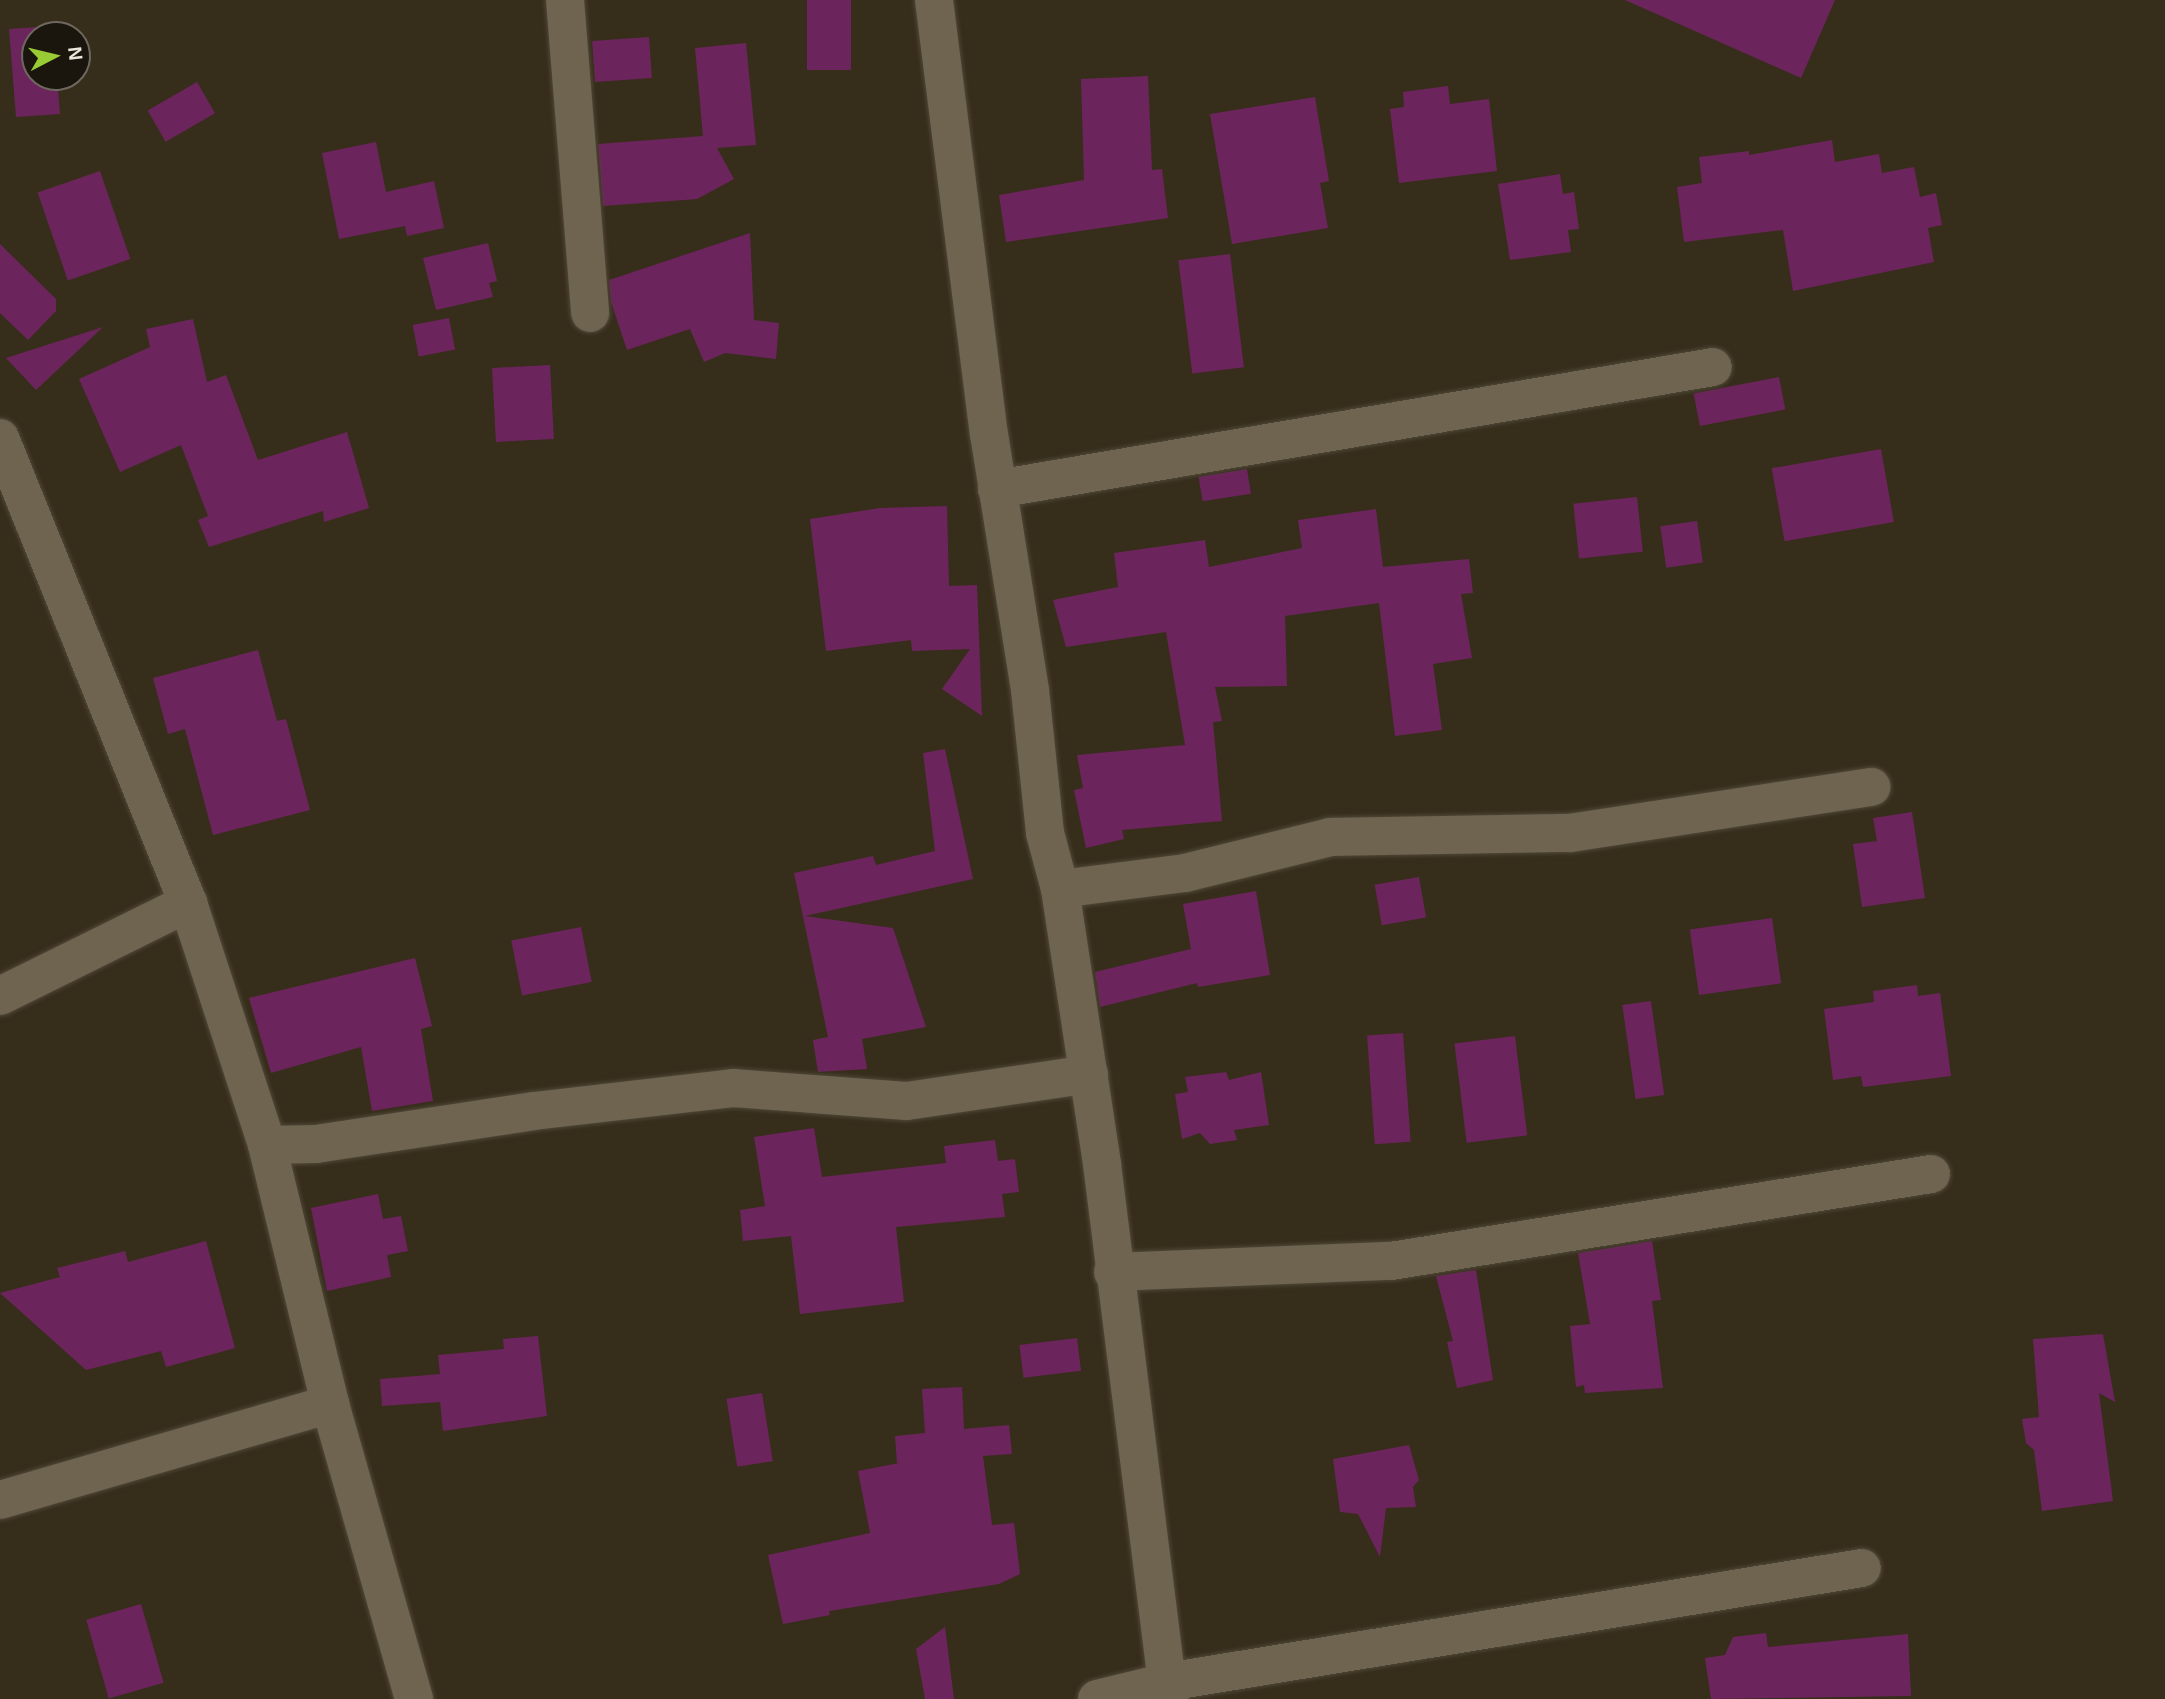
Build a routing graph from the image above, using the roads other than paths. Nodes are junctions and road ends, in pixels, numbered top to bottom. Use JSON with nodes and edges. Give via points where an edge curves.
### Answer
{"nodes":[{"id":1,"x":565,"y":0,"type":"edge"},
{"id":2,"x":934,"y":0,"type":"edge"},
{"id":3,"x":590,"y":313,"type":"dead end"},
{"id":4,"x":1713,"y":367,"type":"dead end"},
{"id":5,"x":0,"y":438,"type":"edge"},
{"id":6,"x":997,"y":489,"type":"junction"},
{"id":7,"x":1872,"y":787,"type":"dead end"},
{"id":8,"x":1060,"y":889,"type":"junction"},
{"id":9,"x":188,"y":903,"type":"junction"},
{"id":10,"x":0,"y":996,"type":"edge"},
{"id":11,"x":1089,"y":1073,"type":"junction"},
{"id":12,"x":267,"y":1145,"type":"junction"},
{"id":13,"x":1931,"y":1174,"type":"dead end"},
{"id":14,"x":1112,"y":1272,"type":"junction"},
{"id":15,"x":330,"y":1404,"type":"junction"},
{"id":16,"x":0,"y":1500,"type":"edge"},
{"id":17,"x":1862,"y":1568,"type":"dead end"},
{"id":18,"x":1168,"y":1691,"type":"edge"},
{"id":19,"x":414,"y":1699,"type":"edge"},
{"id":20,"x":1097,"y":1699,"type":"edge"}],
"edges":[{"from":1,"to":3,"type":"street"},
{"from":2,"to":6,"type":"street"},
{"from":4,"to":6,"type":"street"},
{"from":5,"to":9,"type":"street"},
{"from":6,"to":8,"type":"street","via":[[1030,691],[1045,833]]},
{"from":7,"to":8,"type":"street","via":[[1570,833],[1330,837],[1185,873]]},
{"from":8,"to":11,"type":"street"},
{"from":9,"to":10,"type":"street"},
{"from":9,"to":12,"type":"street"},
{"from":11,"to":12,"type":"street","via":[[907,1101],[733,1088],[534,1111],[316,1144]]},
{"from":11,"to":14,"type":"street"},
{"from":12,"to":15,"type":"street"},
{"from":13,"to":14,"type":"street","via":[[1391,1261]]},
{"from":14,"to":18,"type":"street"},
{"from":15,"to":16,"type":"street"},
{"from":15,"to":19,"type":"street"},
{"from":17,"to":18,"type":"street"},
{"from":18,"to":20,"type":"street"}]}
